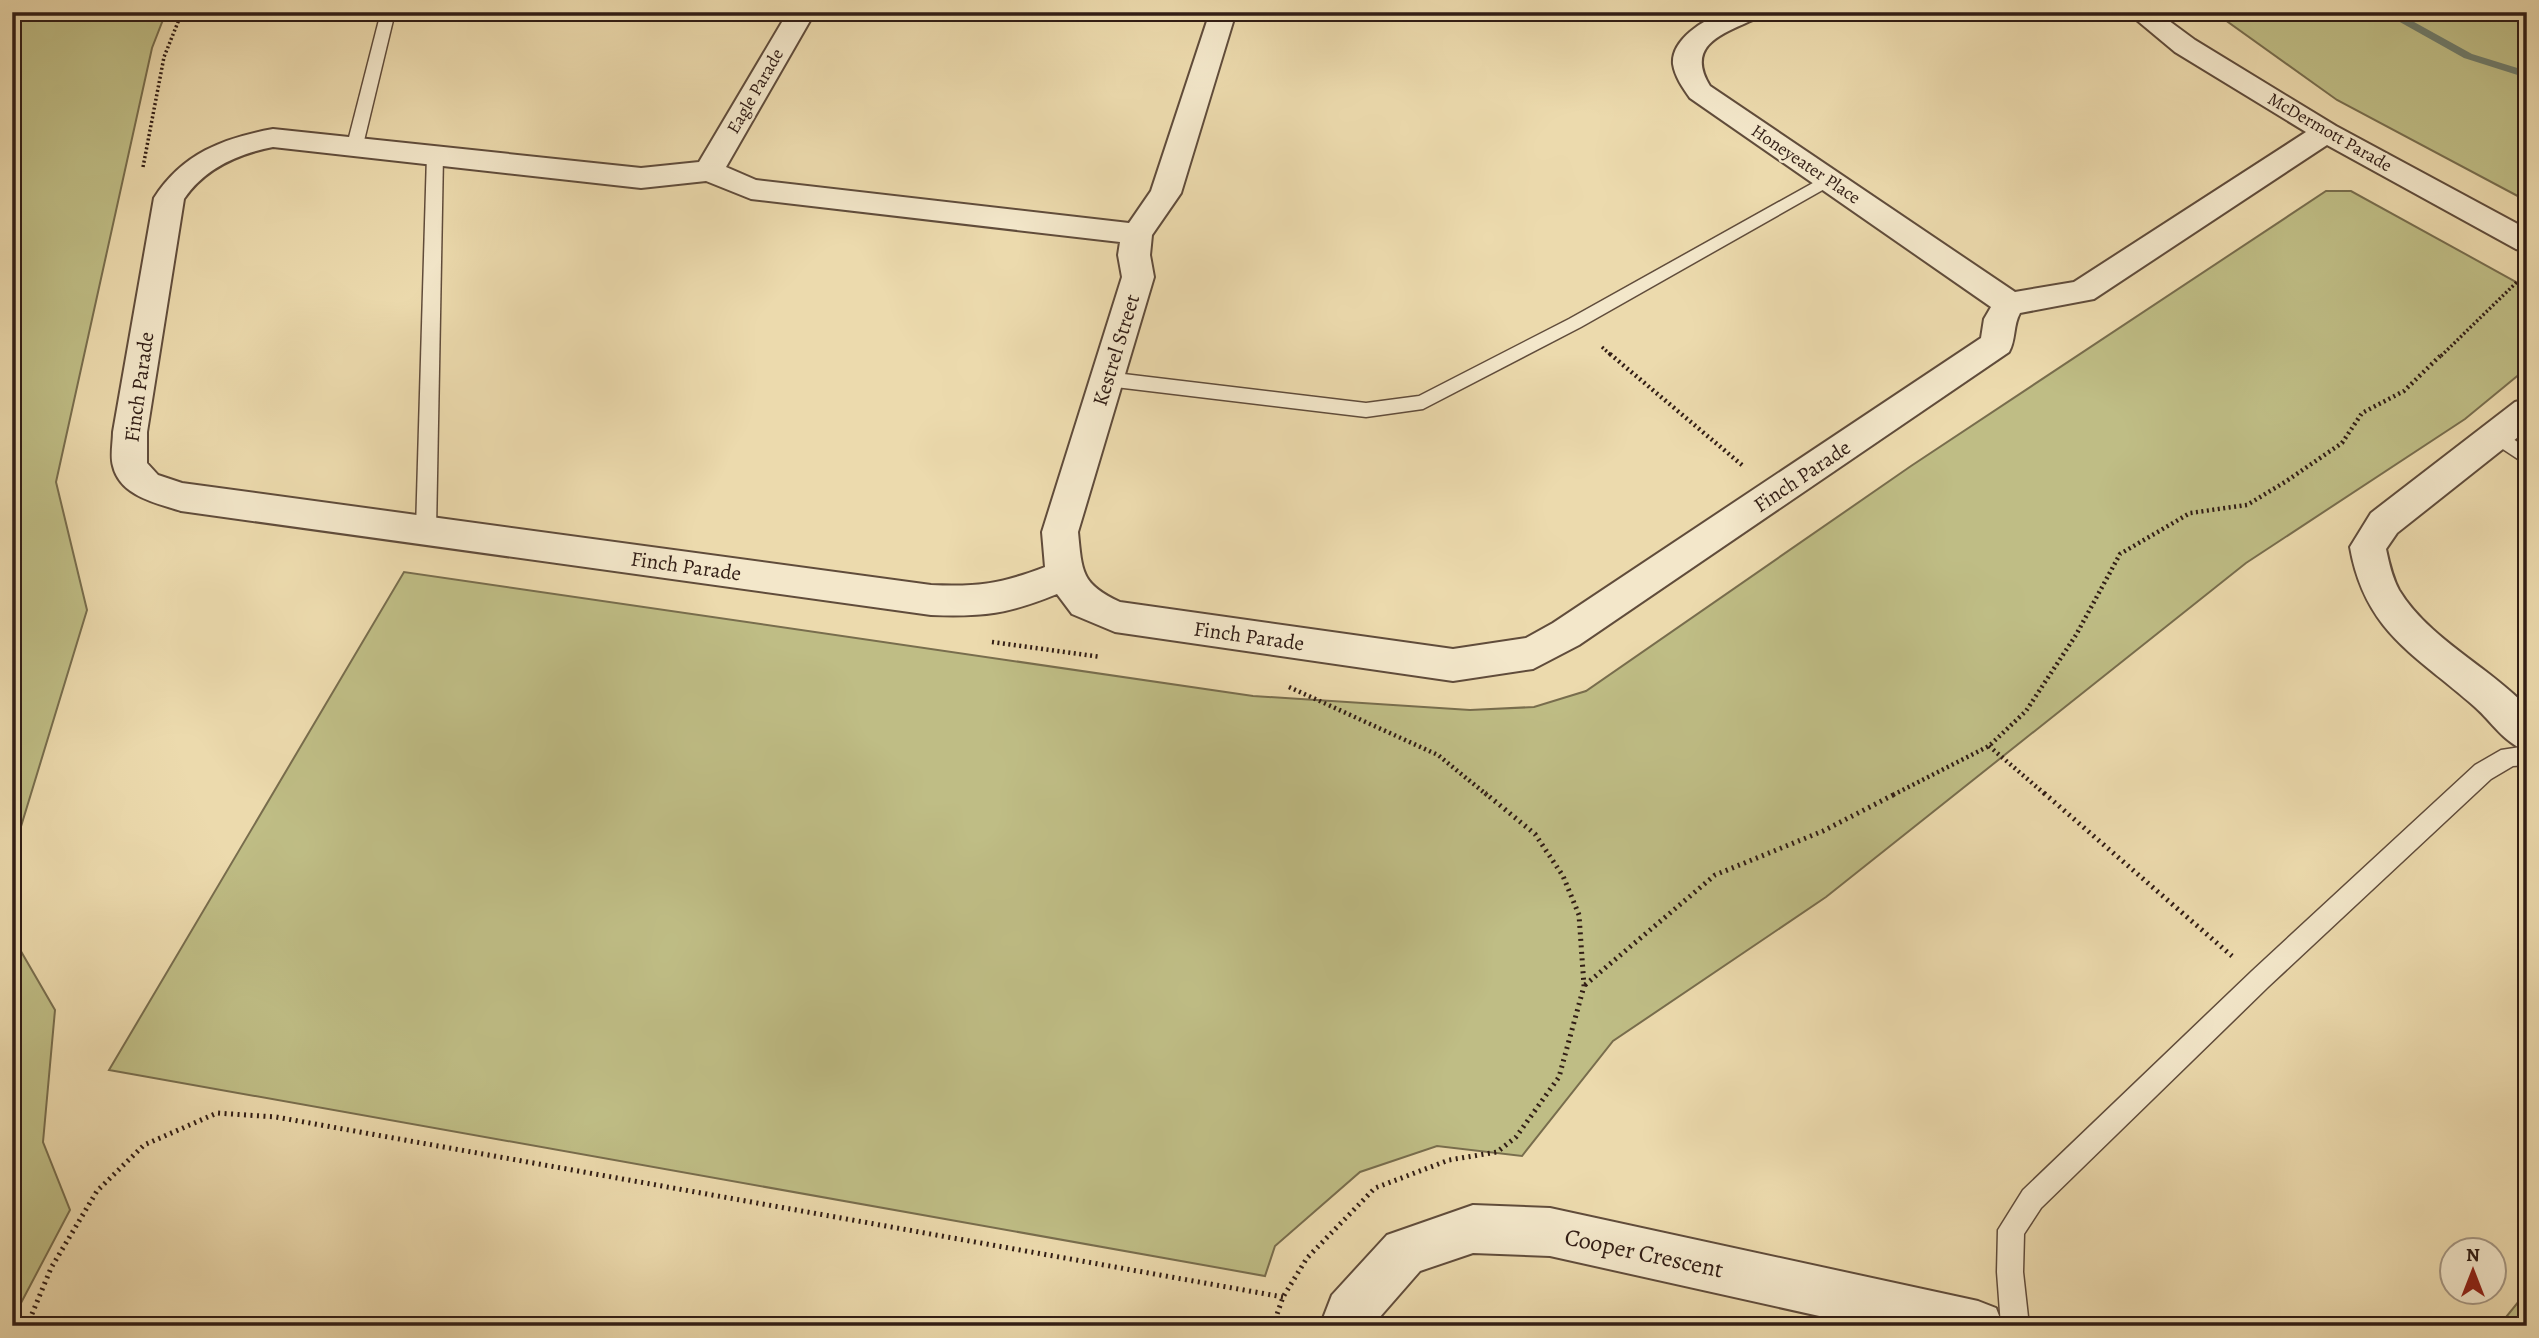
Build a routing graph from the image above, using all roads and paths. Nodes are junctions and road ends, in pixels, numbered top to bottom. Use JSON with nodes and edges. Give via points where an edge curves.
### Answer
{"nodes":[{"id":1,"x":182,"y":12,"type":"edge"},
{"id":2,"x":388,"y":12,"type":"edge"},
{"id":3,"x":802,"y":12,"type":"edge"},
{"id":4,"x":1223,"y":12,"type":"edge"},
{"id":5,"x":1748,"y":12,"type":"edge"},
{"id":6,"x":2140,"y":12,"type":"edge"},
{"id":7,"x":2326,"y":132,"type":"junction"},
{"id":8,"x":355,"y":145,"type":"junction"},
{"id":9,"x":435,"y":155,"type":"junction"},
{"id":10,"x":709,"y":171,"type":"junction"},
{"id":11,"x":141,"y":179,"type":"dead end"},
{"id":12,"x":1829,"y":179,"type":"junction"},
{"id":13,"x":1137,"y":234,"type":"junction"},
{"id":14,"x":2520,"y":238,"type":"edge"},
{"id":15,"x":2010,"y":304,"type":"junction"},
{"id":16,"x":1574,"y":323,"type":"junction"},
{"id":17,"x":1107,"y":379,"type":"junction"},
{"id":18,"x":2527,"y":411,"type":"edge"},
{"id":19,"x":2496,"y":435,"type":"junction"},
{"id":20,"x":2527,"y":457,"type":"edge"},
{"id":21,"x":1776,"y":494,"type":"junction"},
{"id":22,"x":426,"y":530,"type":"junction"},
{"id":23,"x":1064,"y":575,"type":"junction"},
{"id":24,"x":980,"y":641,"type":"dead end"},
{"id":25,"x":1102,"y":657,"type":"dead end"},
{"id":26,"x":1277,"y":681,"type":"dead end"},
{"id":27,"x":2527,"y":734,"type":"edge"},
{"id":28,"x":1989,"y":746,"type":"junction"},
{"id":29,"x":2527,"y":755,"type":"edge"},
{"id":30,"x":2260,"y":979,"type":"junction"},
{"id":31,"x":1584,"y":986,"type":"junction"},
{"id":32,"x":1283,"y":1297,"type":"junction"},
{"id":33,"x":27,"y":1326,"type":"edge"},
{"id":34,"x":1273,"y":1326,"type":"edge"},
{"id":35,"x":1345,"y":1326,"type":"edge"},
{"id":36,"x":1978,"y":1326,"type":"edge"},
{"id":37,"x":2015,"y":1326,"type":"edge"}],
"edges":[{"from":1,"to":11,"type":"path","via":[[164,57]]},
{"from":2,"to":8,"type":"lane"},
{"from":3,"to":10,"type":"street","name":"Eagle Parade"},
{"from":4,"to":13,"type":"street","via":[[1166,193]]},
{"from":5,"to":12,"type":"street","name":"Honeyeater Place","via":[[1691,44],[1685,60],[1688,76],[1700,92]]},
{"from":6,"to":7,"type":"street","name":"McDermott Parade","via":[[2185,46]]},
{"from":7,"to":14,"type":"street","name":"McDermott Parade"},
{"from":7,"to":15,"type":"street","via":[[2082,291]]},
{"from":8,"to":9,"type":"street","name":"Finch Parade"},
{"from":8,"to":22,"type":"street","name":"Finch Parade","via":[[273,138],[246,142],[219,152],[180,180],[169,198],[130,432],[130,466],[146,485],[181,497]]},
{"from":9,"to":10,"type":"street","name":"Finch Parade","via":[[641,178]]},
{"from":9,"to":22,"type":"lane"},
{"from":10,"to":13,"type":"street","name":"Finch Parade","via":[[751,189]]},
{"from":12,"to":15,"type":"street","name":"Honeyeater Place"},
{"from":12,"to":16,"type":"lane"},
{"from":13,"to":17,"type":"street","name":"Kestrel Street","via":[[1134,255],[1139,277]]},
{"from":14,"to":28,"type":"path","via":[[2488,254],[2525,274],[2404,391],[2362,413],[2342,443],[2247,505],[2190,513],[2120,554],[2076,635],[2026,711]]},
{"from":15,"to":21,"type":"street","name":"Finch Parade","via":[[2000,318],[1997,344]]},
{"from":16,"to":17,"type":"lane","via":[[1423,402],[1366,410]]},
{"from":16,"to":21,"type":"path"},
{"from":17,"to":23,"type":"street","name":"Kestrel Street","via":[[1060,532]]},
{"from":18,"to":19,"type":"street"},
{"from":19,"to":20,"type":"lane"},
{"from":19,"to":27,"type":"street","via":[[2384,523],[2368,547],[2370,571],[2386,605],[2404,627],[2487,694]]},
{"from":21,"to":23,"type":"street","name":"Finch Parade","via":[[1566,634],[1533,653],[1491,661],[1453,665],[1115,617],[1085,603]]},
{"from":22,"to":23,"type":"street","name":"Finch Parade","via":[[931,600],[977,602],[1017,594]]},
{"from":24,"to":25,"type":"path"},
{"from":26,"to":31,"type":"path","via":[[1438,755],[1535,834],[1563,876],[1579,915]]},
{"from":28,"to":30,"type":"path"},
{"from":28,"to":31,"type":"path","via":[[1823,831],[1715,875]]},
{"from":29,"to":30,"type":"lane","via":[[2509,757],[2483,772]]},
{"from":30,"to":37,"type":"lane","via":[[2032,1199],[2011,1230]]},
{"from":31,"to":32,"type":"path","via":[[1559,1076],[1517,1137],[1497,1152],[1449,1160],[1375,1188],[1307,1258]]},
{"from":32,"to":33,"type":"path","via":[[276,1117],[217,1113],[144,1145],[97,1192],[51,1268]]},
{"from":32,"to":34,"type":"path"},
{"from":35,"to":36,"type":"street","name":"Cooper Crescent","via":[[1350,1312],[1404,1252],[1474,1229],[1550,1232]]}]}
